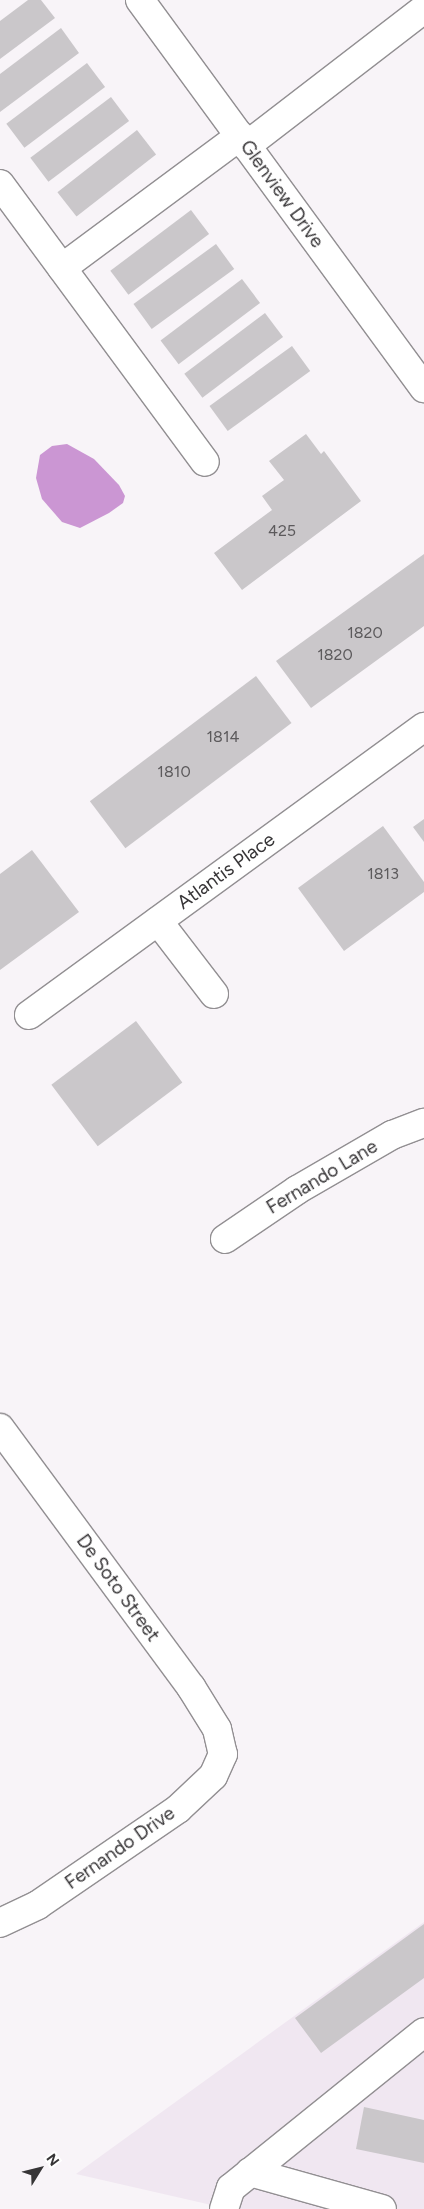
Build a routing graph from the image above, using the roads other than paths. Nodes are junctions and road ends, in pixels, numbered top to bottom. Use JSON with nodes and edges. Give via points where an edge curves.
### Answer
{"nodes":[{"id":1,"x":140,"y":0,"type":"edge"},
{"id":2,"x":424,"y":9,"type":"edge"},
{"id":3,"x":243,"y":141,"type":"junction"},
{"id":4,"x":0,"y":184,"type":"edge"},
{"id":5,"x":62,"y":268,"type":"junction"},
{"id":6,"x":424,"y":388,"type":"edge"},
{"id":7,"x":205,"y":462,"type":"dead end"},
{"id":8,"x":424,"y":727,"type":"edge"},
{"id":9,"x":158,"y":921,"type":"junction"},
{"id":10,"x":214,"y":994,"type":"dead end"},
{"id":11,"x":29,"y":1015,"type":"dead end"},
{"id":12,"x":424,"y":1123,"type":"edge"},
{"id":13,"x":225,"y":1240,"type":"dead end"},
{"id":14,"x":0,"y":1428,"type":"edge"},
{"id":15,"x":223,"y":1754,"type":"joint"},
{"id":16,"x":0,"y":1923,"type":"edge"},
{"id":17,"x":424,"y":2032,"type":"edge"},
{"id":18,"x":250,"y":2172,"type":"junction"},
{"id":19,"x":224,"y":2209,"type":"edge"},
{"id":20,"x":382,"y":2209,"type":"edge"}],
"edges":[{"from":1,"to":3,"type":"street","name":"Glenview Drive"},
{"from":2,"to":3,"type":"street"},
{"from":3,"to":5,"type":"street"},
{"from":3,"to":6,"type":"street","name":"Glenview Drive"},
{"from":4,"to":5,"type":"street"},
{"from":5,"to":7,"type":"street"},
{"from":8,"to":9,"type":"street","name":"Atlantis Place"},
{"from":9,"to":10,"type":"street"},
{"from":9,"to":11,"type":"street","name":"Atlantis Place"},
{"from":12,"to":13,"type":"street","name":"Fernando Lane","via":[[392,1135],[305,1186]]},
{"from":14,"to":15,"type":"street","name":"De Soto Street","via":[[191,1687],[217,1729]]},
{"from":15,"to":16,"type":"street","name":"Fernando Drive","via":[[214,1776],[178,1809],[38,1904]]},
{"from":17,"to":18,"type":"street"},
{"from":18,"to":19,"type":"street","via":[[231,2188]]},
{"from":18,"to":20,"type":"street"}]}
